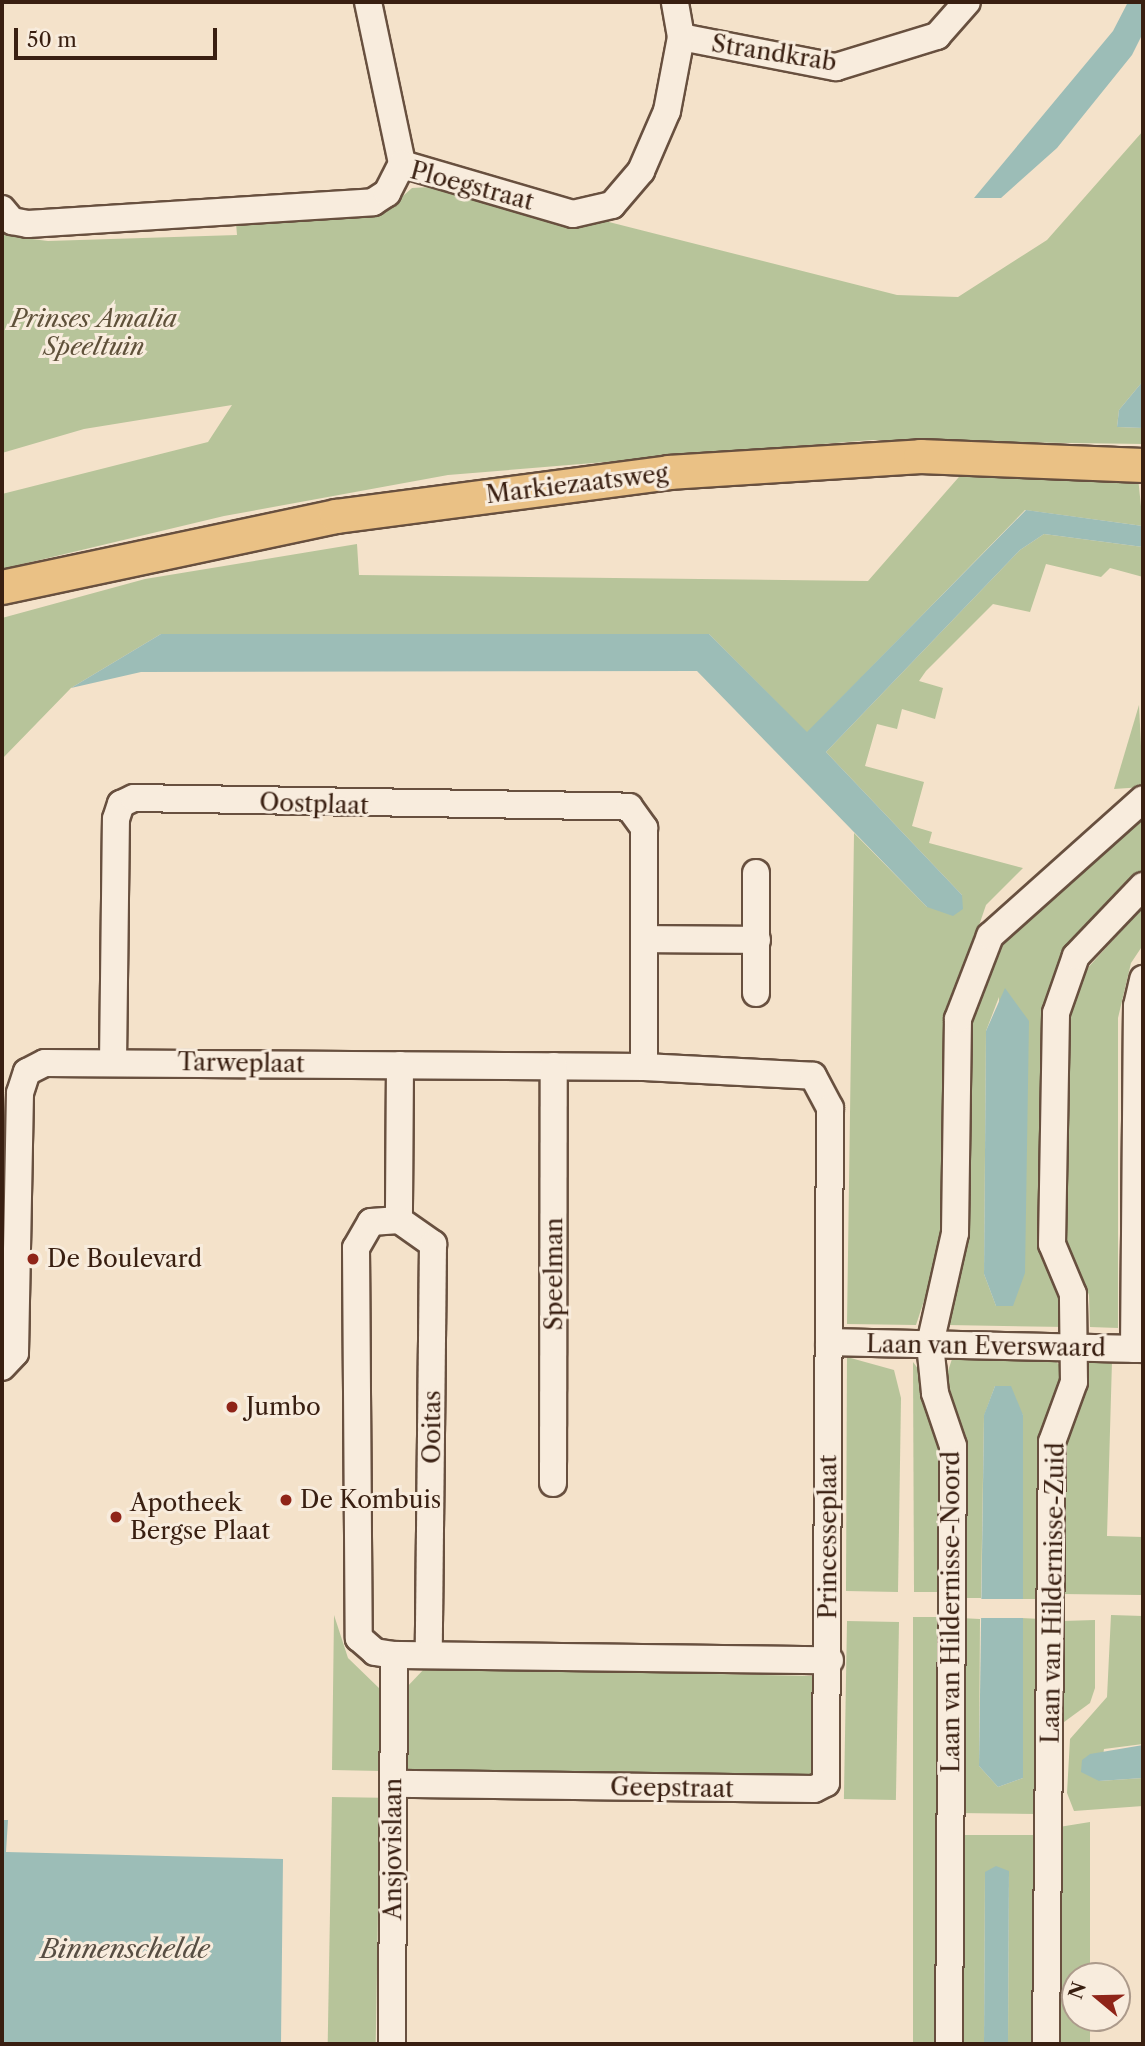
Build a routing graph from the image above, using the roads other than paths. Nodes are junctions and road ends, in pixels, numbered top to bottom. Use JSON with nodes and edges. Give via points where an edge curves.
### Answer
{"nodes":[{"id":1,"x":368,"y":2,"type":"edge"},
{"id":2,"x":675,"y":2,"type":"edge"},
{"id":3,"x":967,"y":2,"type":"edge"},
{"id":4,"x":681,"y":37,"type":"junction"},
{"id":5,"x":402,"y":164,"type":"junction"},
{"id":6,"x":2,"y":209,"type":"edge"},
{"id":7,"x":1143,"y":465,"type":"edge"},
{"id":8,"x":8,"y":590,"type":"edge"},
{"id":9,"x":1143,"y":799,"type":"edge"},
{"id":10,"x":756,"y":873,"type":"dead end"},
{"id":11,"x":1143,"y":886,"type":"edge"},
{"id":12,"x":645,"y":939,"type":"junction"},
{"id":13,"x":757,"y":940,"type":"junction"},
{"id":14,"x":1143,"y":979,"type":"edge"},
{"id":15,"x":756,"y":993,"type":"dead end"},
{"id":16,"x":113,"y":1062,"type":"junction"},
{"id":17,"x":400,"y":1065,"type":"junction"},
{"id":18,"x":554,"y":1066,"type":"junction"},
{"id":19,"x":644,"y":1067,"type":"junction"},
{"id":20,"x":399,"y":1220,"type":"junction"},
{"id":21,"x":10,"y":1290,"type":"edge"},
{"id":22,"x":829,"y":1342,"type":"junction"},
{"id":23,"x":930,"y":1343,"type":"junction"},
{"id":24,"x":1074,"y":1348,"type":"junction"},
{"id":25,"x":1139,"y":1349,"type":"edge"},
{"id":26,"x":2,"y":1367,"type":"edge"},
{"id":27,"x":553,"y":1483,"type":"dead end"},
{"id":28,"x":429,"y":1654,"type":"junction"},
{"id":29,"x":394,"y":1655,"type":"junction"},
{"id":30,"x":830,"y":1660,"type":"junction"},
{"id":31,"x":394,"y":1784,"type":"junction"},
{"id":32,"x":392,"y":2044,"type":"edge"},
{"id":33,"x":949,"y":2044,"type":"edge"},
{"id":34,"x":1046,"y":2044,"type":"edge"}],
"edges":[{"from":1,"to":5,"type":"street"},
{"from":2,"to":4,"type":"street","name":"Strandkrab"},
{"from":3,"to":4,"type":"street","name":"Strandkrab","via":[[937,36],[836,67]]},
{"from":4,"to":5,"type":"street","name":"Ploegstraat","via":[[667,111],[641,171],[612,205],[573,214]]},
{"from":5,"to":6,"type":"street","name":"Ploegstraat","via":[[387,193],[373,202],[28,224],[12,221]]},
{"from":7,"to":8,"type":"main road","name":"Markiezaatsweg","via":[[920,456],[668,472],[323,518]]},
{"from":9,"to":23,"type":"street","name":"Laan van Hildernisse-Noord","via":[[990,936],[973,971],[958,1019],[955,1233]]},
{"from":10,"to":13,"type":"street"},
{"from":11,"to":24,"type":"street","name":"Laan van Hildernisse-Zuid","via":[[1076,956],[1056,1013],[1052,1244],[1073,1294]]},
{"from":12,"to":13,"type":"street"},
{"from":12,"to":16,"type":"street","name":"Oostplaat","via":[[644,828],[629,807],[134,798],[121,804],[116,819]]},
{"from":12,"to":19,"type":"street","name":"Oostplaat"},
{"from":13,"to":15,"type":"street"},
{"from":14,"to":25,"type":"street","via":[[1137,1006]]},
{"from":16,"to":17,"type":"street","name":"Tarweplaat"},
{"from":16,"to":21,"type":"street","name":"Tarweplaat","via":[[45,1063],[27,1072],[20,1093],[18,1258]]},
{"from":17,"to":18,"type":"street","name":"Tarweplaat"},
{"from":17,"to":20,"type":"street"},
{"from":18,"to":19,"type":"street","name":"Tarweplaat"},
{"from":18,"to":27,"type":"street","name":"Speelman"},
{"from":19,"to":22,"type":"street","name":"Princesseplaat","via":[[785,1070],[813,1076],[827,1093]]},
{"from":20,"to":28,"type":"street","name":"Ooitas","via":[[433,1244]]},
{"from":20,"to":29,"type":"street","via":[[371,1223],[356,1248],[355,1603],[359,1638],[375,1652]]},
{"from":21,"to":26,"type":"street","via":[[15,1353]]},
{"from":22,"to":23,"type":"street","name":"Laan van Everswaard"},
{"from":22,"to":30,"type":"street","name":"Princesseplaat"},
{"from":23,"to":24,"type":"street","name":"Laan van Everswaard"},
{"from":23,"to":33,"type":"street","name":"Laan van Hildernisse-Noord","via":[[935,1393],[953,1446]]},
{"from":24,"to":25,"type":"street","name":"Laan van Everswaard"},
{"from":24,"to":34,"type":"street","name":"Laan van Hildernisse-Zuid","via":[[1074,1382],[1052,1442]]},
{"from":28,"to":29,"type":"street"},
{"from":28,"to":30,"type":"street"},
{"from":29,"to":31,"type":"street","name":"Ansjovislaan"},
{"from":30,"to":31,"type":"street","name":"Geepstraat","via":[[828,1769],[826,1783],[814,1789]]},
{"from":31,"to":32,"type":"street","name":"Ansjovislaan"}]}
